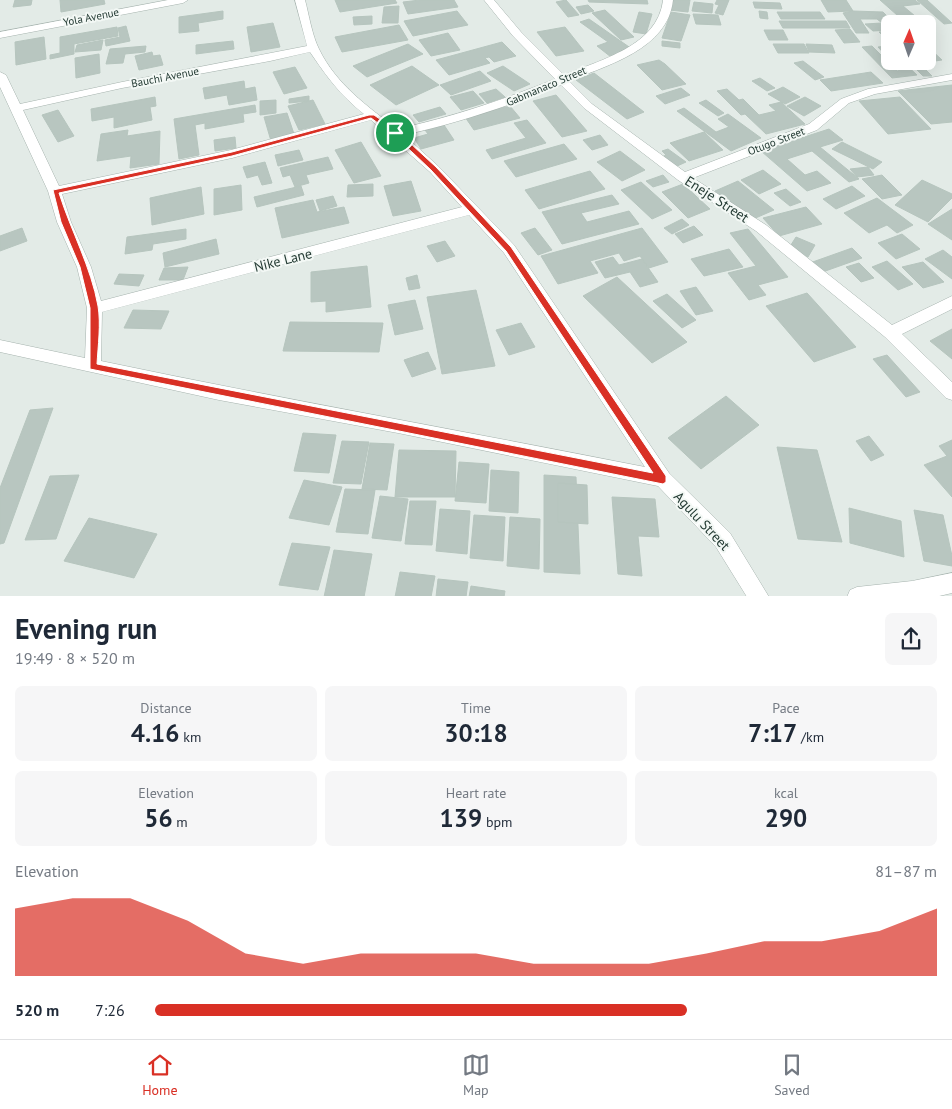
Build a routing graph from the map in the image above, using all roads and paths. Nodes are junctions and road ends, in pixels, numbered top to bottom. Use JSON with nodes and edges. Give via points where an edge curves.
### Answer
{"nodes":[{"id":1,"x":183,"y":0,"type":"edge"},
{"id":2,"x":300,"y":0,"type":"edge"},
{"id":3,"x":489,"y":0,"type":"edge"},
{"id":4,"x":668,"y":0,"type":"edge"},
{"id":5,"x":0,"y":35,"type":"edge"},
{"id":6,"x":314,"y":48,"type":"junction"},
{"id":7,"x":0,"y":75,"type":"edge"},
{"id":8,"x":952,"y":77,"type":"edge"},
{"id":9,"x":562,"y":79,"type":"junction"},
{"id":10,"x":17,"y":108,"type":"junction"},
{"id":11,"x":372,"y":116,"type":"junction"},
{"id":12,"x":395,"y":133,"type":"junction"},
{"id":13,"x":683,"y":177,"type":"junction"},
{"id":14,"x":55,"y":191,"type":"junction"},
{"id":15,"x":470,"y":210,"type":"junction"},
{"id":16,"x":952,"y":302,"type":"edge"},
{"id":17,"x":94,"y":308,"type":"junction"},
{"id":18,"x":891,"y":333,"type":"junction"},
{"id":19,"x":0,"y":346,"type":"edge"},
{"id":20,"x":93,"y":367,"type":"junction"},
{"id":21,"x":952,"y":393,"type":"edge"},
{"id":22,"x":663,"y":479,"type":"junction"},
{"id":23,"x":952,"y":582,"type":"edge"},
{"id":24,"x":759,"y":596,"type":"edge"},
{"id":25,"x":857,"y":596,"type":"edge"}],
"edges":[{"from":1,"to":5,"type":"street","name":"Yola Avenue"},
{"from":2,"to":6,"type":"street","name":"Agulu Street"},
{"from":3,"to":9,"type":"street","name":"Eneje Street","via":[[517,34]]},
{"from":4,"to":9,"type":"street","name":"Gabmanaco Street","via":[[661,24],[644,42],[622,56]]},
{"from":6,"to":10,"type":"street","name":"Bauchi Avenue"},
{"from":6,"to":11,"type":"street","name":"Agulu Street","via":[[334,80]]},
{"from":7,"to":10,"type":"street"},
{"from":8,"to":13,"type":"street","name":"Otugo Street","via":[[872,91],[845,101],[813,127]]},
{"from":9,"to":12,"type":"street","name":"Gabmanaco Street","via":[[504,104]]},
{"from":9,"to":13,"type":"street","name":"Eneje Street","via":[[588,106]]},
{"from":10,"to":14,"type":"street"},
{"from":11,"to":12,"type":"street","name":"Agulu Street"},
{"from":11,"to":14,"type":"street","via":[[232,154]]},
{"from":12,"to":15,"type":"street","name":"Agulu Street","via":[[434,169]]},
{"from":13,"to":18,"type":"street","name":"Eneje Street","via":[[761,228]]},
{"from":14,"to":17,"type":"street","via":[[64,222],[84,267]]},
{"from":15,"to":17,"type":"street","name":"Nike Lane"},
{"from":15,"to":22,"type":"street","name":"Agulu Street","via":[[508,249]]},
{"from":16,"to":18,"type":"street"},
{"from":17,"to":20,"type":"street"},
{"from":18,"to":21,"type":"street","name":"Eneje Street"},
{"from":19,"to":20,"type":"street"},
{"from":20,"to":22,"type":"street"},
{"from":22,"to":24,"type":"street","name":"Agulu Street","via":[[723,540]]},
{"from":23,"to":25,"type":"street","via":[[912,591]]}]}
